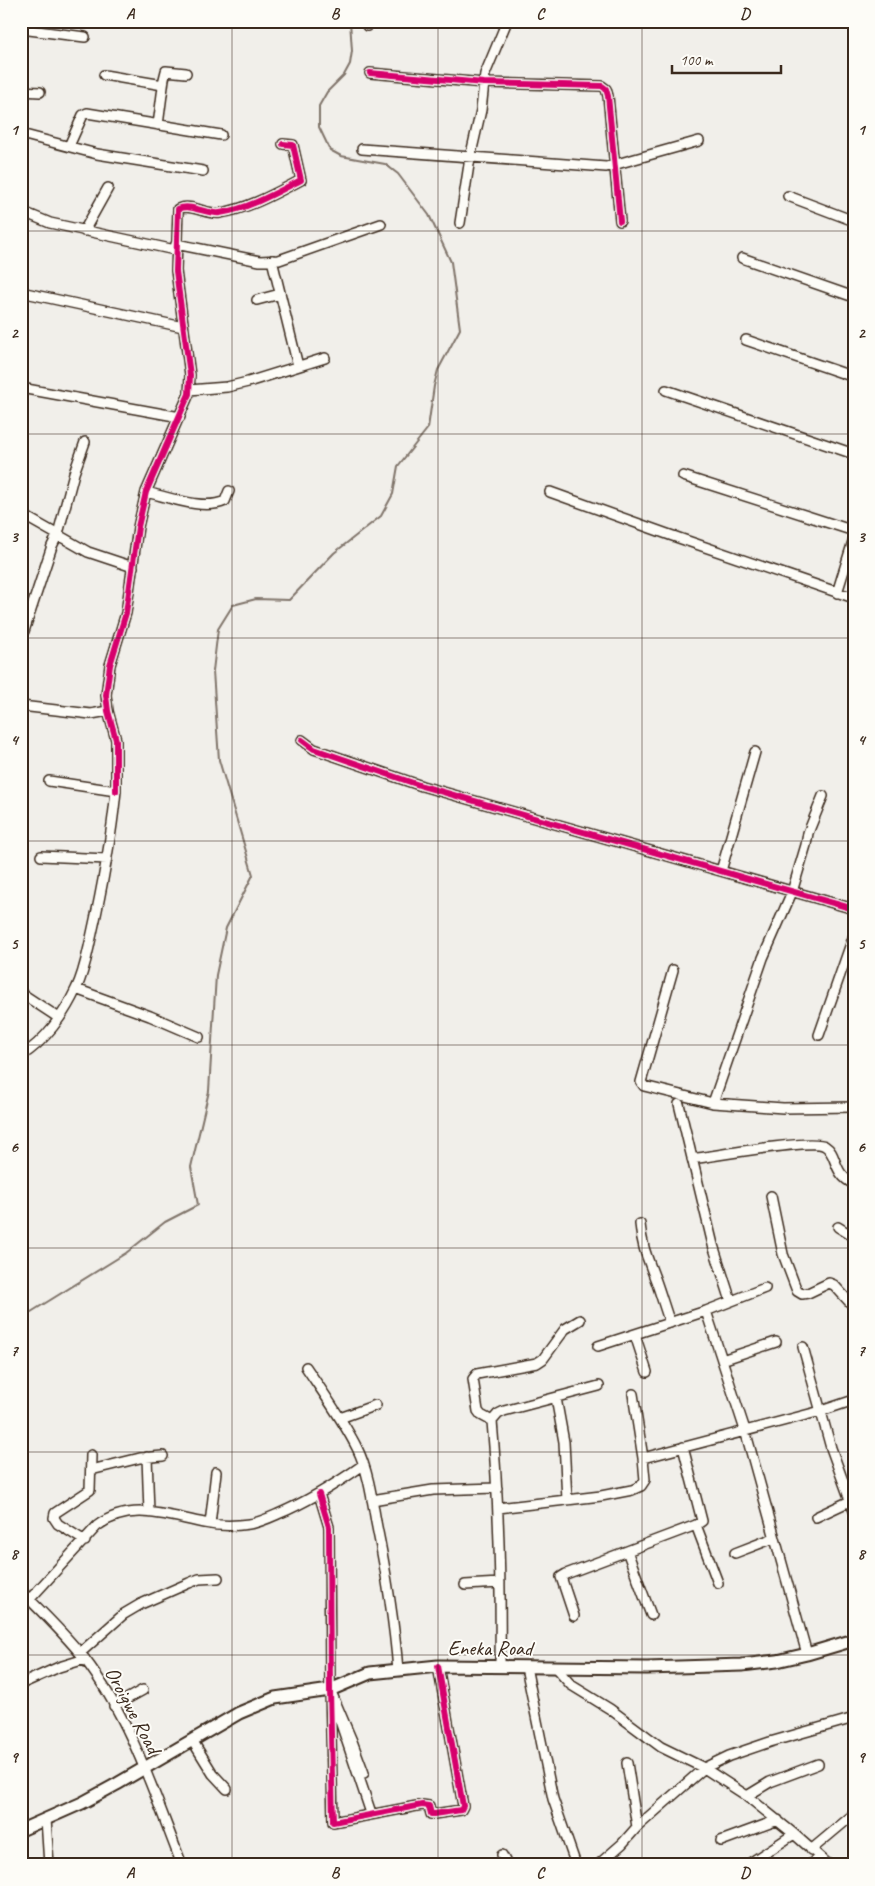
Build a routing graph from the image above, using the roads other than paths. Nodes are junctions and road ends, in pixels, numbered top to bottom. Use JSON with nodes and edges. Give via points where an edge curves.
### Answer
{"nodes":[{"id":1,"x":507,"y":21,"type":"edge"},
{"id":2,"x":21,"y":29,"type":"edge"},
{"id":3,"x":85,"y":37,"type":"dead end"},
{"id":4,"x":186,"y":73,"type":"dead end"},
{"id":5,"x":370,"y":73,"type":"dead end"},
{"id":6,"x":104,"y":75,"type":"dead end"},
{"id":7,"x":484,"y":83,"type":"junction"},
{"id":8,"x":163,"y":85,"type":"junction"},
{"id":9,"x":21,"y":91,"type":"edge"},
{"id":10,"x":40,"y":92,"type":"dead end"},
{"id":11,"x":158,"y":125,"type":"junction"},
{"id":12,"x":21,"y":134,"type":"edge"},
{"id":13,"x":221,"y":135,"type":"dead end"},
{"id":14,"x":700,"y":141,"type":"dead end"},
{"id":15,"x":283,"y":144,"type":"dead end"},
{"id":16,"x":69,"y":146,"type":"junction"},
{"id":17,"x":362,"y":149,"type":"dead end"},
{"id":18,"x":470,"y":158,"type":"junction"},
{"id":19,"x":614,"y":164,"type":"junction"},
{"id":20,"x":203,"y":171,"type":"dead end"},
{"id":21,"x":108,"y":188,"type":"dead end"},
{"id":22,"x":788,"y":196,"type":"dead end"},
{"id":23,"x":21,"y":211,"type":"edge"},
{"id":24,"x":620,"y":221,"type":"dead end"},
{"id":25,"x":854,"y":221,"type":"edge"},
{"id":26,"x":460,"y":223,"type":"dead end"},
{"id":27,"x":380,"y":224,"type":"dead end"},
{"id":28,"x":84,"y":231,"type":"junction"},
{"id":29,"x":176,"y":247,"type":"junction"},
{"id":30,"x":742,"y":258,"type":"dead end"},
{"id":31,"x":272,"y":260,"type":"junction"},
{"id":32,"x":21,"y":292,"type":"edge"},
{"id":33,"x":280,"y":294,"type":"junction"},
{"id":34,"x":854,"y":297,"type":"edge"},
{"id":35,"x":258,"y":300,"type":"dead end"},
{"id":36,"x":183,"y":327,"type":"junction"},
{"id":37,"x":746,"y":340,"type":"dead end"},
{"id":38,"x":325,"y":358,"type":"dead end"},
{"id":39,"x":298,"y":366,"type":"junction"},
{"id":40,"x":854,"y":377,"type":"edge"},
{"id":41,"x":21,"y":388,"type":"edge"},
{"id":42,"x":189,"y":390,"type":"junction"},
{"id":43,"x":666,"y":390,"type":"dead end"},
{"id":44,"x":180,"y":417,"type":"junction"},
{"id":45,"x":85,"y":442,"type":"dead end"},
{"id":46,"x":854,"y":454,"type":"edge"},
{"id":47,"x":683,"y":476,"type":"dead end"},
{"id":48,"x":229,"y":491,"type":"dead end"},
{"id":49,"x":146,"y":492,"type":"junction"},
{"id":50,"x":550,"y":492,"type":"dead end"},
{"id":51,"x":21,"y":514,"type":"edge"},
{"id":52,"x":854,"y":531,"type":"edge"},
{"id":53,"x":58,"y":534,"type":"junction"},
{"id":54,"x":854,"y":538,"type":"edge"},
{"id":55,"x":133,"y":567,"type":"junction"},
{"id":56,"x":837,"y":593,"type":"junction"},
{"id":57,"x":854,"y":598,"type":"edge"},
{"id":58,"x":24,"y":631,"type":"dead end"},
{"id":59,"x":21,"y":706,"type":"edge"},
{"id":60,"x":108,"y":711,"type":"junction"},
{"id":61,"x":302,"y":740,"type":"dead end"},
{"id":62,"x":755,"y":752,"type":"dead end"},
{"id":63,"x":49,"y":780,"type":"dead end"},
{"id":64,"x":116,"y":791,"type":"junction"},
{"id":65,"x":823,"y":796,"type":"dead end"},
{"id":66,"x":41,"y":856,"type":"dead end"},
{"id":67,"x":107,"y":859,"type":"junction"},
{"id":68,"x":721,"y":871,"type":"junction"},
{"id":69,"x":792,"y":892,"type":"junction"},
{"id":70,"x":854,"y":909,"type":"edge"},
{"id":71,"x":854,"y":935,"type":"edge"},
{"id":72,"x":673,"y":970,"type":"dead end"},
{"id":73,"x":76,"y":989,"type":"junction"},
{"id":74,"x":21,"y":993,"type":"edge"},
{"id":75,"x":59,"y":1018,"type":"junction"},
{"id":76,"x":819,"y":1034,"type":"dead end"},
{"id":77,"x":199,"y":1038,"type":"dead end"},
{"id":78,"x":21,"y":1056,"type":"edge"},
{"id":79,"x":713,"y":1103,"type":"junction"},
{"id":80,"x":679,"y":1104,"type":"dead end"},
{"id":81,"x":854,"y":1107,"type":"edge"},
{"id":82,"x":692,"y":1159,"type":"junction"},
{"id":83,"x":854,"y":1184,"type":"edge"},
{"id":84,"x":770,"y":1196,"type":"dead end"},
{"id":85,"x":640,"y":1224,"type":"dead end"},
{"id":86,"x":838,"y":1227,"type":"dead end"},
{"id":87,"x":854,"y":1236,"type":"edge"},
{"id":88,"x":765,"y":1288,"type":"dead end"},
{"id":89,"x":731,"y":1302,"type":"junction"},
{"id":90,"x":854,"y":1307,"type":"edge"},
{"id":91,"x":706,"y":1311,"type":"junction"},
{"id":92,"x":580,"y":1320,"type":"dead end"},
{"id":93,"x":670,"y":1323,"type":"junction"},
{"id":94,"x":635,"y":1335,"type":"junction"},
{"id":95,"x":776,"y":1342,"type":"dead end"},
{"id":96,"x":598,"y":1346,"type":"dead end"},
{"id":97,"x":803,"y":1347,"type":"dead end"},
{"id":98,"x":722,"y":1360,"type":"junction"},
{"id":99,"x":306,"y":1368,"type":"dead end"},
{"id":100,"x":647,"y":1372,"type":"dead end"},
{"id":101,"x":599,"y":1386,"type":"dead end"},
{"id":102,"x":633,"y":1394,"type":"dead end"},
{"id":103,"x":556,"y":1398,"type":"junction"},
{"id":104,"x":854,"y":1400,"type":"edge"},
{"id":105,"x":376,"y":1405,"type":"dead end"},
{"id":106,"x":821,"y":1411,"type":"junction"},
{"id":107,"x":340,"y":1418,"type":"junction"},
{"id":108,"x":492,"y":1421,"type":"junction"},
{"id":109,"x":745,"y":1430,"type":"junction"},
{"id":110,"x":683,"y":1447,"type":"junction"},
{"id":111,"x":91,"y":1455,"type":"dead end"},
{"id":112,"x":163,"y":1456,"type":"dead end"},
{"id":113,"x":147,"y":1457,"type":"junction"},
{"id":114,"x":643,"y":1458,"type":"junction"},
{"id":115,"x":363,"y":1465,"type":"junction"},
{"id":116,"x":91,"y":1470,"type":"junction"},
{"id":117,"x":216,"y":1472,"type":"dead end"},
{"id":118,"x":497,"y":1488,"type":"junction"},
{"id":119,"x":320,"y":1494,"type":"junction"},
{"id":120,"x":372,"y":1500,"type":"junction"},
{"id":121,"x":567,"y":1500,"type":"junction"},
{"id":122,"x":850,"y":1500,"type":"junction"},
{"id":123,"x":498,"y":1508,"type":"junction"},
{"id":124,"x":854,"y":1511,"type":"edge"},
{"id":125,"x":149,"y":1512,"type":"junction"},
{"id":126,"x":816,"y":1517,"type":"dead end"},
{"id":127,"x":210,"y":1524,"type":"junction"},
{"id":128,"x":696,"y":1525,"type":"junction"},
{"id":129,"x":774,"y":1538,"type":"junction"},
{"id":130,"x":85,"y":1542,"type":"junction"},
{"id":131,"x":627,"y":1551,"type":"junction"},
{"id":132,"x":735,"y":1553,"type":"dead end"},
{"id":133,"x":218,"y":1578,"type":"dead end"},
{"id":134,"x":500,"y":1583,"type":"junction"},
{"id":135,"x":718,"y":1583,"type":"dead end"},
{"id":136,"x":465,"y":1584,"type":"dead end"},
{"id":137,"x":21,"y":1591,"type":"edge"},
{"id":138,"x":30,"y":1600,"type":"junction"},
{"id":139,"x":651,"y":1615,"type":"dead end"},
{"id":140,"x":574,"y":1616,"type":"dead end"},
{"id":141,"x":854,"y":1640,"type":"edge"},
{"id":142,"x":807,"y":1654,"type":"junction"},
{"id":143,"x":82,"y":1656,"type":"junction"},
{"id":144,"x":438,"y":1666,"type":"junction"},
{"id":145,"x":500,"y":1666,"type":"junction"},
{"id":146,"x":526,"y":1667,"type":"junction"},
{"id":147,"x":555,"y":1667,"type":"junction"},
{"id":148,"x":398,"y":1670,"type":"junction"},
{"id":149,"x":21,"y":1684,"type":"edge"},
{"id":150,"x":143,"y":1690,"type":"dead end"},
{"id":151,"x":330,"y":1690,"type":"junction"},
{"id":152,"x":114,"y":1706,"type":"junction"},
{"id":153,"x":854,"y":1718,"type":"edge"},
{"id":154,"x":192,"y":1740,"type":"junction"},
{"id":155,"x":627,"y":1763,"type":"dead end"},
{"id":156,"x":818,"y":1764,"type":"dead end"},
{"id":157,"x":704,"y":1768,"type":"junction"},
{"id":158,"x":145,"y":1769,"type":"junction"},
{"id":159,"x":227,"y":1789,"type":"dead end"},
{"id":160,"x":747,"y":1796,"type":"junction"},
{"id":161,"x":371,"y":1813,"type":"junction"},
{"id":162,"x":854,"y":1814,"type":"edge"},
{"id":163,"x":46,"y":1819,"type":"junction"},
{"id":164,"x":778,"y":1820,"type":"junction"},
{"id":165,"x":637,"y":1827,"type":"junction"},
{"id":166,"x":21,"y":1830,"type":"edge"},
{"id":167,"x":794,"y":1834,"type":"junction"},
{"id":168,"x":721,"y":1841,"type":"dead end"},
{"id":169,"x":811,"y":1850,"type":"junction"},
{"id":170,"x":502,"y":1855,"type":"dead end"},
{"id":171,"x":819,"y":1857,"type":"junction"},
{"id":172,"x":46,"y":1863,"type":"edge"},
{"id":173,"x":182,"y":1865,"type":"edge"},
{"id":174,"x":507,"y":1865,"type":"edge"},
{"id":175,"x":576,"y":1865,"type":"edge"},
{"id":176,"x":598,"y":1865,"type":"edge"},
{"id":177,"x":747,"y":1865,"type":"edge"},
{"id":178,"x":810,"y":1865,"type":"edge"},
{"id":179,"x":829,"y":1865,"type":"edge"}],
"edges":[{"from":1,"to":7,"type":"street"},
{"from":2,"to":3,"type":"street"},
{"from":4,"to":8,"type":"street","via":[[166,71]]},
{"from":5,"to":7,"type":"street"},
{"from":6,"to":8,"type":"street"},
{"from":7,"to":18,"type":"street"},
{"from":7,"to":19,"type":"street","via":[[602,86],[608,96]]},
{"from":8,"to":11,"type":"street"},
{"from":9,"to":10,"type":"street"},
{"from":11,"to":13,"type":"street"},
{"from":11,"to":16,"type":"street","via":[[85,113]]},
{"from":12,"to":16,"type":"street"},
{"from":14,"to":19,"type":"street"},
{"from":15,"to":29,"type":"street","via":[[293,145],[301,180],[257,201],[218,213],[178,209]]},
{"from":16,"to":20,"type":"street","via":[[124,159]]},
{"from":17,"to":18,"type":"street"},
{"from":18,"to":19,"type":"street","via":[[606,167]]},
{"from":18,"to":26,"type":"street"},
{"from":19,"to":24,"type":"street"},
{"from":21,"to":28,"type":"street"},
{"from":22,"to":25,"type":"street"},
{"from":23,"to":28,"type":"street","via":[[50,223]]},
{"from":27,"to":31,"type":"street"},
{"from":28,"to":29,"type":"street"},
{"from":29,"to":31,"type":"street","via":[[260,261]]},
{"from":29,"to":36,"type":"street"},
{"from":30,"to":34,"type":"street"},
{"from":31,"to":33,"type":"street"},
{"from":32,"to":36,"type":"street"},
{"from":33,"to":35,"type":"street"},
{"from":33,"to":39,"type":"street"},
{"from":36,"to":42,"type":"street"},
{"from":37,"to":40,"type":"street"},
{"from":38,"to":39,"type":"street"},
{"from":39,"to":42,"type":"street","via":[[228,387]]},
{"from":41,"to":44,"type":"street"},
{"from":42,"to":44,"type":"street"},
{"from":43,"to":46,"type":"street"},
{"from":44,"to":49,"type":"street"},
{"from":45,"to":53,"type":"street"},
{"from":47,"to":52,"type":"street"},
{"from":48,"to":49,"type":"street","via":[[225,501],[216,506]]},
{"from":49,"to":55,"type":"street"},
{"from":50,"to":56,"type":"street"},
{"from":51,"to":53,"type":"street"},
{"from":53,"to":55,"type":"street","via":[[88,552]]},
{"from":53,"to":58,"type":"street"},
{"from":54,"to":56,"type":"street"},
{"from":55,"to":60,"type":"street","via":[[126,613],[110,665],[106,695]]},
{"from":56,"to":57,"type":"street"},
{"from":59,"to":60,"type":"street","via":[[91,714]]},
{"from":60,"to":64,"type":"street","via":[[116,740]]},
{"from":61,"to":68,"type":"street","via":[[314,749],[422,786]]},
{"from":62,"to":68,"type":"street"},
{"from":63,"to":64,"type":"street"},
{"from":64,"to":67,"type":"street"},
{"from":65,"to":69,"type":"street","via":[[808,832]]},
{"from":66,"to":67,"type":"street"},
{"from":67,"to":73,"type":"street"},
{"from":68,"to":69,"type":"street"},
{"from":69,"to":70,"type":"street"},
{"from":69,"to":79,"type":"street","via":[[763,958]]},
{"from":71,"to":76,"type":"street"},
{"from":72,"to":79,"type":"street","via":[[641,1082],[646,1087]]},
{"from":73,"to":75,"type":"street"},
{"from":73,"to":77,"type":"street"},
{"from":74,"to":75,"type":"street"},
{"from":75,"to":78,"type":"street","via":[[40,1043]]},
{"from":79,"to":81,"type":"street","via":[[783,1108]]},
{"from":80,"to":82,"type":"street"},
{"from":82,"to":83,"type":"street","via":[[821,1144],[828,1147],[841,1176]]},
{"from":82,"to":89,"type":"street","via":[[713,1246]]},
{"from":84,"to":90,"type":"street","via":[[783,1254],[798,1291],[808,1293],[829,1283]]},
{"from":85,"to":93,"type":"street","via":[[645,1256]]},
{"from":86,"to":87,"type":"street"},
{"from":88,"to":89,"type":"street"},
{"from":89,"to":91,"type":"street"},
{"from":91,"to":93,"type":"street"},
{"from":91,"to":98,"type":"street"},
{"from":92,"to":108,"type":"street","via":[[566,1329],[543,1359],[477,1374],[473,1378],[478,1411]]},
{"from":93,"to":94,"type":"street"},
{"from":94,"to":96,"type":"street"},
{"from":94,"to":100,"type":"street"},
{"from":95,"to":98,"type":"street"},
{"from":97,"to":106,"type":"street"},
{"from":98,"to":109,"type":"street"},
{"from":99,"to":107,"type":"street"},
{"from":101,"to":103,"type":"street"},
{"from":102,"to":114,"type":"street"},
{"from":103,"to":108,"type":"street","via":[[498,1414]]},
{"from":103,"to":121,"type":"street","via":[[564,1442]]},
{"from":104,"to":106,"type":"street"},
{"from":105,"to":107,"type":"street"},
{"from":106,"to":109,"type":"street"},
{"from":106,"to":122,"type":"street"},
{"from":107,"to":115,"type":"street","via":[[358,1449]]},
{"from":108,"to":118,"type":"street"},
{"from":109,"to":110,"type":"street"},
{"from":109,"to":129,"type":"street"},
{"from":110,"to":114,"type":"street"},
{"from":110,"to":128,"type":"street","via":[[702,1517]]},
{"from":111,"to":116,"type":"street"},
{"from":112,"to":113,"type":"street"},
{"from":113,"to":116,"type":"street"},
{"from":113,"to":125,"type":"street"},
{"from":114,"to":121,"type":"street","via":[[645,1480],[641,1486]]},
{"from":115,"to":119,"type":"street"},
{"from":115,"to":120,"type":"street"},
{"from":116,"to":130,"type":"street","via":[[90,1490],[55,1513],[54,1518]]},
{"from":117,"to":127,"type":"street"},
{"from":118,"to":120,"type":"street","via":[[433,1490]]},
{"from":118,"to":123,"type":"street"},
{"from":119,"to":127,"type":"street","via":[[251,1524]]},
{"from":119,"to":151,"type":"street","via":[[329,1527]]},
{"from":120,"to":148,"type":"street","via":[[390,1593]]},
{"from":121,"to":123,"type":"street"},
{"from":122,"to":124,"type":"street"},
{"from":122,"to":126,"type":"street"},
{"from":123,"to":134,"type":"street"},
{"from":125,"to":127,"type":"street"},
{"from":125,"to":130,"type":"street","via":[[120,1515],[105,1521]]},
{"from":128,"to":131,"type":"street"},
{"from":128,"to":135,"type":"street"},
{"from":129,"to":132,"type":"street"},
{"from":129,"to":142,"type":"street"},
{"from":130,"to":138,"type":"street"},
{"from":131,"to":139,"type":"street"},
{"from":131,"to":140,"type":"street","via":[[561,1577]]},
{"from":133,"to":143,"type":"street","via":[[189,1583],[124,1614]]},
{"from":134,"to":136,"type":"street"},
{"from":134,"to":145,"type":"street"},
{"from":137,"to":138,"type":"street","name":"Oroigwe Road"},
{"from":138,"to":143,"type":"street","name":"Oroigwe Road"},
{"from":141,"to":142,"type":"main road","name":"Eneka Road"},
{"from":142,"to":147,"type":"main road","name":"Eneka Road","via":[[776,1661],[691,1668]]},
{"from":143,"to":149,"type":"street"},
{"from":143,"to":152,"type":"street","name":"Oroigwe Road"},
{"from":144,"to":145,"type":"main road","name":"Eneka Road"},
{"from":144,"to":148,"type":"main road","name":"Eneka Road"},
{"from":144,"to":161,"type":"street","via":[[463,1806],[458,1811],[434,1814],[427,1804]]},
{"from":145,"to":146,"type":"main road","name":"Eneka Road"},
{"from":146,"to":147,"type":"main road","name":"Eneka Road"},
{"from":146,"to":175,"type":"street","via":[[553,1799]]},
{"from":147,"to":157,"type":"street","via":[[571,1685],[661,1747]]},
{"from":148,"to":151,"type":"main road","name":"Eneka Road","via":[[370,1673]]},
{"from":150,"to":152,"type":"street"},
{"from":151,"to":151,"type":"street","via":[[352,1742],[364,1773],[345,1727]]},
{"from":151,"to":154,"type":"main road","name":"Eneka Road","via":[[275,1698],[239,1713]]},
{"from":151,"to":161,"type":"street"},
{"from":151,"to":161,"type":"street","via":[[334,1822]]},
{"from":152,"to":158,"type":"street","name":"Oroigwe Road"},
{"from":153,"to":157,"type":"street","via":[[770,1742]]},
{"from":154,"to":158,"type":"main road","name":"Eneka Road"},
{"from":154,"to":159,"type":"street","via":[[213,1774]]},
{"from":155,"to":165,"type":"street"},
{"from":156,"to":160,"type":"street","via":[[770,1782]]},
{"from":157,"to":160,"type":"street"},
{"from":157,"to":165,"type":"street"},
{"from":158,"to":163,"type":"main road","name":"Eneka Road"},
{"from":158,"to":173,"type":"street","name":"Oroigwe Road"},
{"from":160,"to":164,"type":"street"},
{"from":162,"to":169,"type":"street"},
{"from":163,"to":166,"type":"main road","name":"Eneka Road"},
{"from":163,"to":172,"type":"street"},
{"from":164,"to":167,"type":"street"},
{"from":164,"to":168,"type":"street"},
{"from":165,"to":176,"type":"street"},
{"from":167,"to":169,"type":"street"},
{"from":167,"to":177,"type":"street"},
{"from":169,"to":171,"type":"street"},
{"from":170,"to":174,"type":"street"},
{"from":171,"to":178,"type":"street"},
{"from":171,"to":179,"type":"street"}]}
